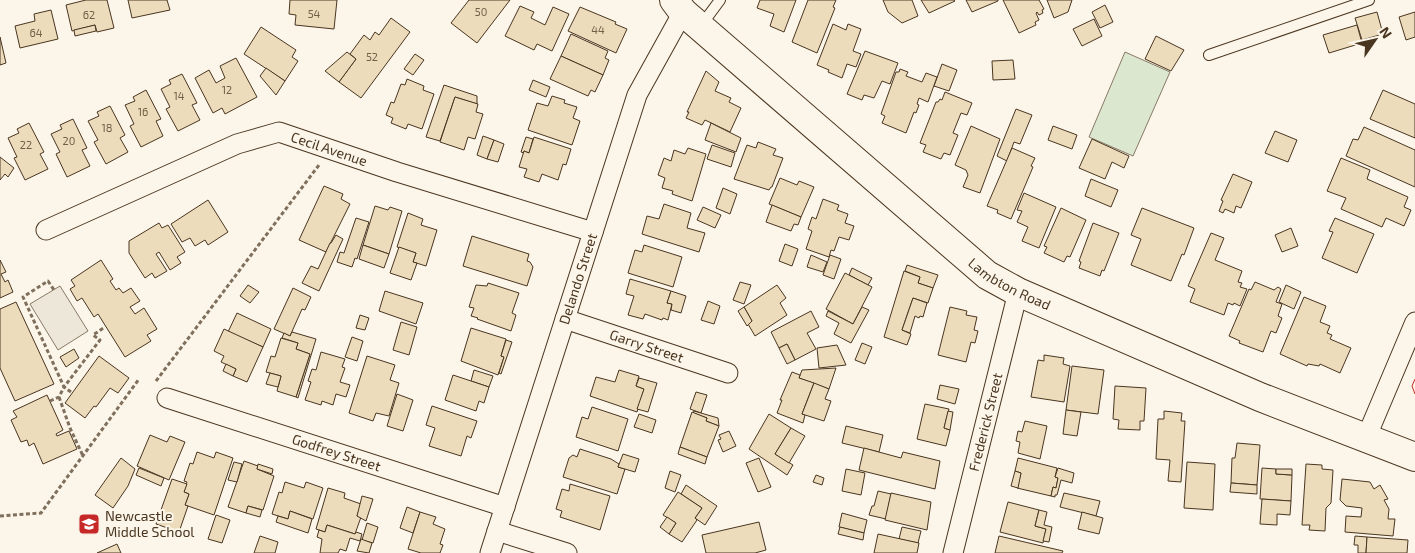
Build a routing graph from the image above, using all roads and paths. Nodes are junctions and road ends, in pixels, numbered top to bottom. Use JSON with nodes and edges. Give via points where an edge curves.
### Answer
{"nodes":[{"id":1,"x":720,"y":0,"type":"edge"},
{"id":2,"x":1369,"y":0,"type":"edge"},
{"id":3,"x":686,"y":13,"type":"edge"},
{"id":4,"x":1209,"y":55,"type":"dead end"},
{"id":5,"x":330,"y":150,"type":"junction"},
{"id":6,"x":46,"y":230,"type":"dead end"},
{"id":7,"x":593,"y":232,"type":"junction"},
{"id":8,"x":54,"y":290,"type":"dead end"},
{"id":9,"x":1018,"y":292,"type":"junction"},
{"id":10,"x":565,"y":319,"type":"junction"},
{"id":11,"x":1415,"y":322,"type":"edge"},
{"id":12,"x":105,"y":327,"type":"dead end"},
{"id":13,"x":728,"y":373,"type":"dead end"},
{"id":14,"x":139,"y":379,"type":"dead end"},
{"id":15,"x":64,"y":387,"type":"junction"},
{"id":16,"x":71,"y":392,"type":"dead end"},
{"id":17,"x":159,"y":393,"type":"joint"},
{"id":18,"x":59,"y":397,"type":"junction"},
{"id":19,"x":50,"y":401,"type":"dead end"},
{"id":20,"x":1366,"y":438,"type":"junction"},
{"id":21,"x":83,"y":456,"type":"junction"},
{"id":22,"x":1415,"y":457,"type":"edge"},
{"id":23,"x":505,"y":507,"type":"junction"},
{"id":24,"x":0,"y":516,"type":"edge"},
{"id":25,"x":497,"y":531,"type":"junction"},
{"id":26,"x":490,"y":553,"type":"edge"},
{"id":27,"x":567,"y":553,"type":"edge"},
{"id":28,"x":953,"y":553,"type":"edge"}],
"edges":[{"from":1,"to":3,"type":"lane"},
{"from":2,"to":4,"type":"lane"},
{"from":3,"to":7,"type":"street","name":"Delando Street","via":[[637,95]]},
{"from":3,"to":9,"type":"street","name":"Lambton Road","via":[[987,275]]},
{"from":5,"to":6,"type":"street","name":"Cecil Avenue","via":[[279,132],[237,144]]},
{"from":5,"to":7,"type":"street","name":"Cecil Avenue"},
{"from":5,"to":17,"type":"path"},
{"from":7,"to":10,"type":"street","name":"Delando Street"},
{"from":8,"to":15,"type":"path","via":[[48,281],[24,297]]},
{"from":9,"to":20,"type":"street","name":"Lambton Road"},
{"from":9,"to":28,"type":"street","name":"Frederick Street"},
{"from":10,"to":13,"type":"street","name":"Garry Street"},
{"from":10,"to":23,"type":"street","name":"Delando Street"},
{"from":11,"to":20,"type":"street"},
{"from":12,"to":15,"type":"path","via":[[93,335],[100,340]]},
{"from":14,"to":21,"type":"path"},
{"from":15,"to":16,"type":"path"},
{"from":15,"to":18,"type":"path"},
{"from":17,"to":23,"type":"street","name":"Godfrey Street"},
{"from":18,"to":19,"type":"path"},
{"from":18,"to":21,"type":"path"},
{"from":20,"to":22,"type":"street","name":"Lambton Road"},
{"from":21,"to":24,"type":"path","via":[[41,513]]},
{"from":23,"to":25,"type":"street","name":"Delando Street"},
{"from":25,"to":26,"type":"street","name":"Delando Street"},
{"from":25,"to":27,"type":"street"}]}
